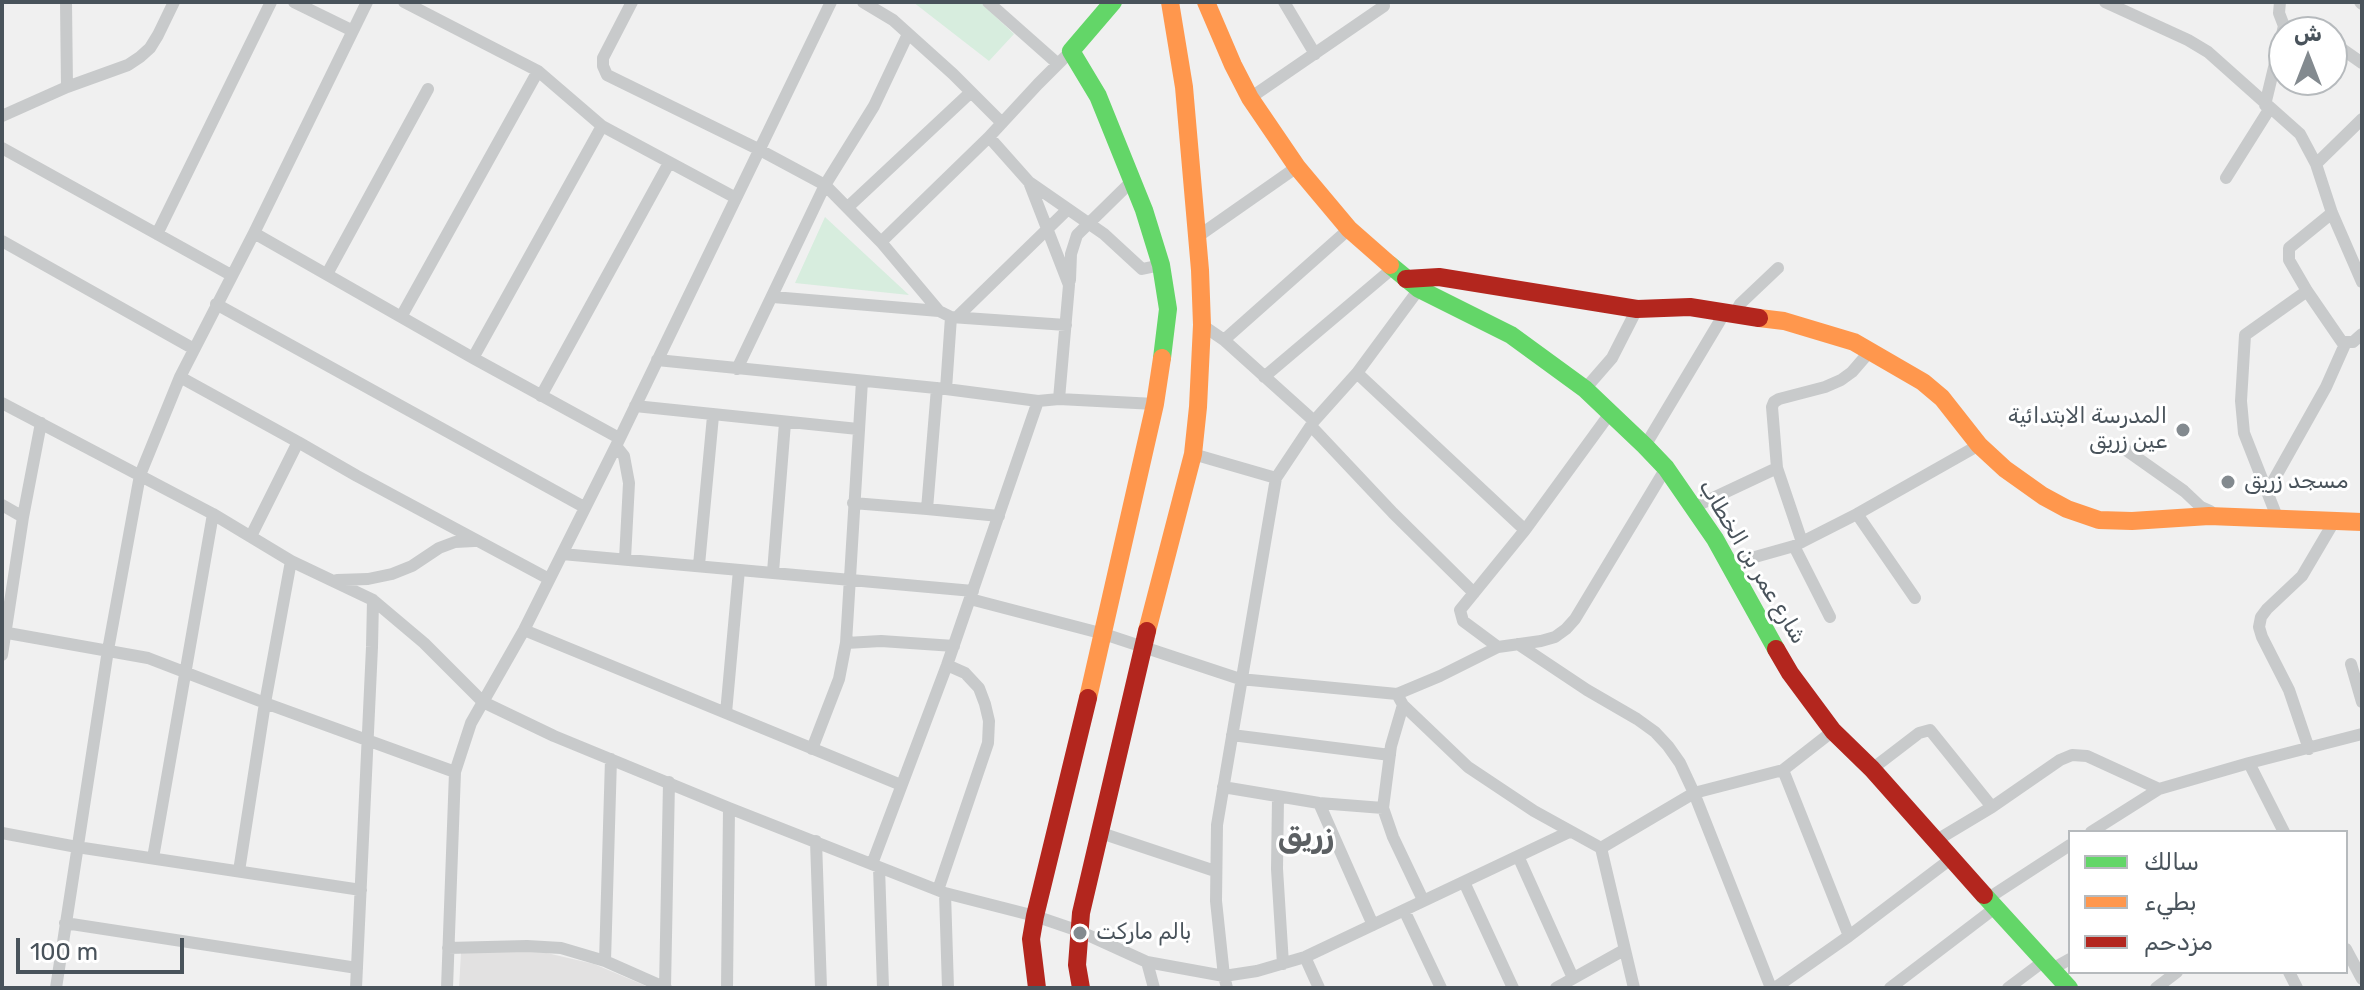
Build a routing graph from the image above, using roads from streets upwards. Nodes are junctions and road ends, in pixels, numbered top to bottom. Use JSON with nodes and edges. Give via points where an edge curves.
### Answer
{"nodes":[{"id":1,"x":66,"y":2,"type":"edge"},
{"id":2,"x":174,"y":2,"type":"edge"},
{"id":3,"x":271,"y":2,"type":"edge"},
{"id":4,"x":294,"y":2,"type":"edge"},
{"id":5,"x":367,"y":2,"type":"edge"},
{"id":6,"x":404,"y":2,"type":"edge"},
{"id":7,"x":632,"y":2,"type":"edge"},
{"id":8,"x":831,"y":2,"type":"edge"},
{"id":9,"x":863,"y":2,"type":"edge"},
{"id":10,"x":988,"y":2,"type":"edge"},
{"id":11,"x":1170,"y":2,"type":"edge"},
{"id":12,"x":1191,"y":2,"type":"edge"},
{"id":13,"x":1284,"y":2,"type":"edge"},
{"id":14,"x":1114,"y":3,"type":"edge"},
{"id":15,"x":2108,"y":3,"type":"edge"},
{"id":16,"x":1384,"y":6,"type":"dead end"},
{"id":17,"x":1209,"y":10,"type":"edge"},
{"id":18,"x":351,"y":30,"type":"junction"},
{"id":19,"x":908,"y":34,"type":"junction"},
{"id":20,"x":1315,"y":54,"type":"junction"},
{"id":21,"x":1065,"y":58,"type":"junction"},
{"id":22,"x":538,"y":71,"type":"junction"},
{"id":23,"x":67,"y":87,"type":"junction"},
{"id":24,"x":428,"y":89,"type":"dead end"},
{"id":25,"x":971,"y":92,"type":"junction"},
{"id":26,"x":2269,"y":96,"type":"edge"},
{"id":27,"x":1250,"y":98,"type":"junction"},
{"id":28,"x":2267,"y":106,"type":"junction"},
{"id":29,"x":2,"y":116,"type":"edge"},
{"id":30,"x":2362,"y":119,"type":"edge"},
{"id":31,"x":1002,"y":123,"type":"junction"},
{"id":32,"x":602,"y":126,"type":"junction"},
{"id":33,"x":989,"y":137,"type":"junction"},
{"id":34,"x":2,"y":148,"type":"edge"},
{"id":35,"x":758,"y":149,"type":"junction"},
{"id":36,"x":669,"y":163,"type":"junction"},
{"id":37,"x":2316,"y":164,"type":"junction"},
{"id":38,"x":1297,"y":167,"type":"junction"},
{"id":39,"x":2226,"y":178,"type":"dead end"},
{"id":40,"x":1133,"y":180,"type":"junction"},
{"id":41,"x":1029,"y":182,"type":"junction"},
{"id":42,"x":825,"y":185,"type":"junction"},
{"id":43,"x":736,"y":198,"type":"junction"},
{"id":44,"x":848,"y":207,"type":"junction"},
{"id":45,"x":1068,"y":209,"type":"junction"},
{"id":46,"x":2332,"y":213,"type":"junction"},
{"id":47,"x":1088,"y":223,"type":"junction"},
{"id":48,"x":1046,"y":229,"type":"junction"},
{"id":49,"x":1349,"y":229,"type":"junction"},
{"id":50,"x":254,"y":233,"type":"junction"},
{"id":51,"x":157,"y":234,"type":"junction"},
{"id":52,"x":1197,"y":237,"type":"junction"},
{"id":53,"x":2,"y":241,"type":"edge"},
{"id":54,"x":881,"y":242,"type":"junction"},
{"id":55,"x":2357,"y":255,"type":"edge"},
{"id":56,"x":1161,"y":265,"type":"junction"},
{"id":57,"x":1778,"y":268,"type":"dead end"},
{"id":58,"x":327,"y":274,"type":"junction"},
{"id":59,"x":231,"y":275,"type":"junction"},
{"id":60,"x":1406,"y":279,"type":"junction"},
{"id":61,"x":2362,"y":282,"type":"edge"},
{"id":62,"x":1069,"y":285,"type":"junction"},
{"id":63,"x":2307,"y":291,"type":"junction"},
{"id":64,"x":773,"y":297,"type":"junction"},
{"id":65,"x":216,"y":304,"type":"junction"},
{"id":66,"x":1637,"y":309,"type":"junction"},
{"id":67,"x":949,"y":315,"type":"junction"},
{"id":68,"x":1729,"y":315,"type":"junction"},
{"id":69,"x":401,"y":317,"type":"junction"},
{"id":70,"x":1066,"y":325,"type":"junction"},
{"id":71,"x":1202,"y":325,"type":"junction"},
{"id":72,"x":2362,"y":334,"type":"edge"},
{"id":73,"x":1224,"y":340,"type":"junction"},
{"id":74,"x":2346,"y":342,"type":"junction"},
{"id":75,"x":194,"y":349,"type":"junction"},
{"id":76,"x":1871,"y":350,"type":"junction"},
{"id":77,"x":473,"y":358,"type":"junction"},
{"id":78,"x":657,"y":360,"type":"junction"},
{"id":79,"x":737,"y":369,"type":"junction"},
{"id":80,"x":1357,"y":373,"type":"junction"},
{"id":81,"x":180,"y":377,"type":"junction"},
{"id":82,"x":1264,"y":377,"type":"junction"},
{"id":83,"x":862,"y":381,"type":"junction"},
{"id":84,"x":942,"y":389,"type":"junction"},
{"id":85,"x":1585,"y":389,"type":"junction"},
{"id":86,"x":541,"y":396,"type":"junction"},
{"id":87,"x":1059,"y":399,"type":"junction"},
{"id":88,"x":1038,"y":401,"type":"junction"},
{"id":89,"x":2,"y":403,"type":"edge"},
{"id":90,"x":1155,"y":404,"type":"junction"},
{"id":91,"x":635,"y":406,"type":"junction"},
{"id":92,"x":1611,"y":412,"type":"junction"},
{"id":93,"x":713,"y":416,"type":"junction"},
{"id":94,"x":41,"y":423,"type":"junction"},
{"id":95,"x":785,"y":423,"type":"junction"},
{"id":96,"x":1313,"y":423,"type":"junction"},
{"id":97,"x":858,"y":429,"type":"junction"},
{"id":98,"x":298,"y":442,"type":"junction"},
{"id":99,"x":618,"y":442,"type":"junction"},
{"id":100,"x":1979,"y":445,"type":"junction"},
{"id":101,"x":1645,"y":446,"type":"junction"},
{"id":102,"x":2126,"y":450,"type":"dead end"},
{"id":103,"x":1193,"y":454,"type":"junction"},
{"id":104,"x":1666,"y":468,"type":"junction"},
{"id":105,"x":1777,"y":468,"type":"junction"},
{"id":106,"x":140,"y":475,"type":"junction"},
{"id":107,"x":1276,"y":478,"type":"junction"},
{"id":108,"x":2267,"y":492,"type":"junction"},
{"id":109,"x":853,"y":503,"type":"junction"},
{"id":110,"x":2,"y":505,"type":"edge"},
{"id":111,"x":584,"y":507,"type":"junction"},
{"id":112,"x":1694,"y":507,"type":"junction"},
{"id":113,"x":927,"y":509,"type":"junction"},
{"id":114,"x":213,"y":514,"type":"junction"},
{"id":115,"x":1857,"y":514,"type":"junction"},
{"id":116,"x":999,"y":516,"type":"junction"},
{"id":117,"x":2209,"y":516,"type":"junction"},
{"id":118,"x":23,"y":517,"type":"junction"},
{"id":119,"x":2277,"y":517,"type":"junction"},
{"id":120,"x":2335,"y":520,"type":"junction"},
{"id":121,"x":2362,"y":522,"type":"edge"},
{"id":122,"x":1525,"y":530,"type":"junction"},
{"id":123,"x":251,"y":536,"type":"junction"},
{"id":124,"x":476,"y":541,"type":"junction"},
{"id":125,"x":1798,"y":544,"type":"junction"},
{"id":126,"x":562,"y":554,"type":"junction"},
{"id":127,"x":625,"y":559,"type":"junction"},
{"id":128,"x":291,"y":561,"type":"junction"},
{"id":129,"x":1730,"y":564,"type":"junction"},
{"id":130,"x":699,"y":565,"type":"junction"},
{"id":131,"x":739,"y":570,"type":"junction"},
{"id":132,"x":773,"y":572,"type":"junction"},
{"id":133,"x":549,"y":579,"type":"junction"},
{"id":134,"x":848,"y":579,"type":"junction"},
{"id":135,"x":334,"y":580,"type":"junction"},
{"id":136,"x":1474,"y":593,"type":"junction"},
{"id":137,"x":971,"y":595,"type":"junction"},
{"id":138,"x":1915,"y":598,"type":"dead end"},
{"id":139,"x":373,"y":600,"type":"junction"},
{"id":140,"x":1830,"y":617,"type":"dead end"},
{"id":141,"x":524,"y":630,"type":"junction"},
{"id":142,"x":4,"y":632,"type":"edge"},
{"id":143,"x":1104,"y":634,"type":"junction"},
{"id":144,"x":846,"y":643,"type":"junction"},
{"id":145,"x":1518,"y":644,"type":"junction"},
{"id":146,"x":954,"y":646,"type":"junction"},
{"id":147,"x":1143,"y":647,"type":"junction"},
{"id":148,"x":1498,"y":647,"type":"junction"},
{"id":149,"x":108,"y":650,"type":"junction"},
{"id":150,"x":2,"y":655,"type":"edge"},
{"id":151,"x":2351,"y":664,"type":"dead end"},
{"id":152,"x":947,"y":665,"type":"junction"},
{"id":153,"x":186,"y":673,"type":"junction"},
{"id":154,"x":1240,"y":679,"type":"junction"},
{"id":155,"x":1400,"y":700,"type":"junction"},
{"id":156,"x":483,"y":702,"type":"junction"},
{"id":157,"x":2362,"y":702,"type":"edge"},
{"id":158,"x":265,"y":703,"type":"junction"},
{"id":159,"x":726,"y":713,"type":"junction"},
{"id":160,"x":1833,"y":731,"type":"junction"},
{"id":161,"x":2362,"y":734,"type":"edge"},
{"id":162,"x":1232,"y":735,"type":"junction"},
{"id":163,"x":367,"y":741,"type":"junction"},
{"id":164,"x":812,"y":749,"type":"junction"},
{"id":165,"x":2309,"y":749,"type":"junction"},
{"id":166,"x":1390,"y":755,"type":"junction"},
{"id":167,"x":611,"y":759,"type":"junction"},
{"id":168,"x":2249,"y":763,"type":"junction"},
{"id":169,"x":1872,"y":769,"type":"junction"},
{"id":170,"x":1783,"y":770,"type":"junction"},
{"id":171,"x":455,"y":772,"type":"junction"},
{"id":172,"x":669,"y":782,"type":"junction"},
{"id":173,"x":901,"y":785,"type":"junction"},
{"id":174,"x":1223,"y":787,"type":"junction"},
{"id":175,"x":2159,"y":789,"type":"junction"},
{"id":176,"x":1694,"y":793,"type":"junction"},
{"id":177,"x":1278,"y":798,"type":"junction"},
{"id":178,"x":1319,"y":803,"type":"junction"},
{"id":179,"x":1992,"y":807,"type":"junction"},
{"id":180,"x":729,"y":808,"type":"junction"},
{"id":181,"x":1383,"y":808,"type":"junction"},
{"id":182,"x":2094,"y":830,"type":"edge"},
{"id":183,"x":2283,"y":830,"type":"edge"},
{"id":184,"x":1098,"y":832,"type":"junction"},
{"id":185,"x":1569,"y":832,"type":"junction"},
{"id":186,"x":2,"y":833,"type":"edge"},
{"id":187,"x":1937,"y":840,"type":"junction"},
{"id":188,"x":816,"y":841,"type":"junction"},
{"id":189,"x":2068,"y":846,"type":"edge"},
{"id":190,"x":77,"y":847,"type":"junction"},
{"id":191,"x":1601,"y":848,"type":"junction"},
{"id":192,"x":1518,"y":856,"type":"junction"},
{"id":193,"x":153,"y":858,"type":"junction"},
{"id":194,"x":1952,"y":858,"type":"junction"},
{"id":195,"x":875,"y":865,"type":"junction"},
{"id":196,"x":239,"y":871,"type":"junction"},
{"id":197,"x":1215,"y":871,"type":"junction"},
{"id":198,"x":1464,"y":882,"type":"junction"},
{"id":199,"x":361,"y":890,"type":"junction"},
{"id":200,"x":941,"y":891,"type":"junction"},
{"id":201,"x":1423,"y":900,"type":"junction"},
{"id":202,"x":1991,"y":903,"type":"junction"},
{"id":203,"x":1404,"y":910,"type":"junction"},
{"id":204,"x":1035,"y":916,"type":"junction"},
{"id":205,"x":65,"y":923,"type":"junction"},
{"id":206,"x":1373,"y":925,"type":"junction"},
{"id":207,"x":1079,"y":931,"type":"junction"},
{"id":208,"x":1849,"y":936,"type":"junction"},
{"id":209,"x":448,"y":948,"type":"junction"},
{"id":210,"x":1624,"y":950,"type":"junction"},
{"id":211,"x":2348,"y":953,"type":"edge"},
{"id":212,"x":1305,"y":957,"type":"junction"},
{"id":213,"x":2068,"y":960,"type":"edge"},
{"id":214,"x":605,"y":961,"type":"junction"},
{"id":215,"x":1147,"y":962,"type":"junction"},
{"id":216,"x":1283,"y":964,"type":"junction"},
{"id":217,"x":2048,"y":965,"type":"junction"},
{"id":218,"x":357,"y":968,"type":"junction"},
{"id":219,"x":2174,"y":974,"type":"edge"},
{"id":220,"x":1573,"y":978,"type":"junction"},
{"id":221,"x":2362,"y":979,"type":"edge"},
{"id":222,"x":1225,"y":982,"type":"edge"},
{"id":223,"x":56,"y":988,"type":"edge"},
{"id":224,"x":356,"y":988,"type":"edge"},
{"id":225,"x":447,"y":988,"type":"edge"},
{"id":226,"x":666,"y":988,"type":"edge"},
{"id":227,"x":727,"y":988,"type":"edge"},
{"id":228,"x":821,"y":988,"type":"edge"},
{"id":229,"x":883,"y":988,"type":"edge"},
{"id":230,"x":948,"y":988,"type":"edge"},
{"id":231,"x":1037,"y":988,"type":"edge"},
{"id":232,"x":1081,"y":988,"type":"edge"},
{"id":233,"x":1154,"y":988,"type":"edge"},
{"id":234,"x":1319,"y":988,"type":"edge"},
{"id":235,"x":1441,"y":988,"type":"edge"},
{"id":236,"x":1513,"y":988,"type":"edge"},
{"id":237,"x":1556,"y":988,"type":"edge"},
{"id":238,"x":1634,"y":988,"type":"edge"},
{"id":239,"x":1773,"y":988,"type":"edge"},
{"id":240,"x":1890,"y":988,"type":"edge"},
{"id":241,"x":2008,"y":988,"type":"edge"},
{"id":242,"x":2069,"y":988,"type":"edge"},
{"id":243,"x":2156,"y":988,"type":"edge"}],
"edges":[{"from":1,"to":23,"type":"street"},
{"from":2,"to":23,"type":"street","via":[[140,57]]},
{"from":3,"to":51,"type":"street"},
{"from":4,"to":18,"type":"street"},
{"from":5,"to":18,"type":"street"},
{"from":6,"to":22,"type":"street"},
{"from":7,"to":35,"type":"street","via":[[603,58],[607,75]]},
{"from":8,"to":35,"type":"street"},
{"from":9,"to":19,"type":"street"},
{"from":10,"to":21,"type":"street"},
{"from":11,"to":52,"type":"street","via":[[1184,87]]},
{"from":12,"to":17,"type":"street"},
{"from":13,"to":20,"type":"street"},
{"from":14,"to":21,"type":"street"},
{"from":15,"to":28,"type":"street","via":[[2208,52]]},
{"from":16,"to":20,"type":"street"},
{"from":17,"to":27,"type":"street","name":"شارع عمر بن الخطاب"},
{"from":18,"to":50,"type":"street"},
{"from":19,"to":25,"type":"street"},
{"from":19,"to":42,"type":"street","via":[[874,106]]},
{"from":20,"to":27,"type":"street"},
{"from":21,"to":31,"type":"street"},
{"from":21,"to":40,"type":"street","via":[[1098,96]]},
{"from":22,"to":32,"type":"street"},
{"from":22,"to":69,"type":"street"},
{"from":23,"to":29,"type":"street"},
{"from":24,"to":58,"type":"street"},
{"from":25,"to":31,"type":"street"},
{"from":25,"to":44,"type":"street"},
{"from":26,"to":28,"type":"street"},
{"from":27,"to":38,"type":"street","name":"شارع عمر بن الخطاب"},
{"from":28,"to":37,"type":"street","via":[[2300,134]]},
{"from":28,"to":39,"type":"street"},
{"from":30,"to":37,"type":"street"},
{"from":31,"to":33,"type":"street"},
{"from":32,"to":36,"type":"street"},
{"from":32,"to":77,"type":"street"},
{"from":33,"to":41,"type":"street"},
{"from":33,"to":54,"type":"street"},
{"from":34,"to":51,"type":"street"},
{"from":35,"to":42,"type":"street"},
{"from":35,"to":43,"type":"street"},
{"from":36,"to":43,"type":"street"},
{"from":36,"to":86,"type":"street"},
{"from":37,"to":46,"type":"street"},
{"from":38,"to":49,"type":"street","name":"شارع عمر بن الخطاب"},
{"from":38,"to":52,"type":"street"},
{"from":40,"to":47,"type":"street"},
{"from":40,"to":56,"type":"street"},
{"from":41,"to":45,"type":"street"},
{"from":41,"to":48,"type":"street"},
{"from":42,"to":44,"type":"street"},
{"from":42,"to":64,"type":"street"},
{"from":43,"to":78,"type":"street"},
{"from":44,"to":54,"type":"street"},
{"from":45,"to":47,"type":"street"},
{"from":45,"to":48,"type":"street"},
{"from":46,"to":55,"type":"street"},
{"from":46,"to":63,"type":"street","via":[[2289,248],[2289,260]]},
{"from":47,"to":56,"type":"street","via":[[1142,269]]},
{"from":47,"to":62,"type":"street","via":[[1074,243]]},
{"from":48,"to":62,"type":"street"},
{"from":48,"to":67,"type":"street"},
{"from":49,"to":60,"type":"street","name":"شارع عمر بن الخطاب"},
{"from":49,"to":73,"type":"street"},
{"from":50,"to":58,"type":"street"},
{"from":50,"to":59,"type":"street"},
{"from":51,"to":59,"type":"street"},
{"from":52,"to":71,"type":"street"},
{"from":53,"to":75,"type":"street"},
{"from":54,"to":67,"type":"street"},
{"from":55,"to":61,"type":"street"},
{"from":56,"to":90,"type":"street","via":[[1168,309]]},
{"from":57,"to":68,"type":"street"},
{"from":58,"to":69,"type":"street"},
{"from":59,"to":65,"type":"street"},
{"from":60,"to":66,"type":"street","via":[[1439,277]]},
{"from":60,"to":80,"type":"street"},
{"from":60,"to":82,"type":"street"},
{"from":60,"to":85,"type":"street","name":"شارع عمر بن الخطاب","via":[[1511,335]]},
{"from":62,"to":70,"type":"street"},
{"from":63,"to":74,"type":"street"},
{"from":63,"to":108,"type":"street","via":[[2245,335],[2244,433]]},
{"from":64,"to":67,"type":"street"},
{"from":64,"to":79,"type":"street"},
{"from":65,"to":75,"type":"street"},
{"from":65,"to":111,"type":"street"},
{"from":66,"to":68,"type":"street","via":[[1690,307]]},
{"from":66,"to":85,"type":"street","via":[[1612,358]]},
{"from":67,"to":70,"type":"street"},
{"from":67,"to":84,"type":"street"},
{"from":68,"to":76,"type":"street","via":[[1802,325]]},
{"from":68,"to":101,"type":"street"},
{"from":69,"to":77,"type":"street"},
{"from":70,"to":87,"type":"street"},
{"from":71,"to":73,"type":"street"},
{"from":71,"to":103,"type":"street"},
{"from":72,"to":74,"type":"street"},
{"from":73,"to":82,"type":"street"},
{"from":74,"to":108,"type":"street"},
{"from":75,"to":81,"type":"street"},
{"from":76,"to":100,"type":"street","via":[[1942,398]]},
{"from":76,"to":105,"type":"street","via":[[1841,380],[1774,402]]},
{"from":77,"to":86,"type":"street"},
{"from":78,"to":79,"type":"street"},
{"from":78,"to":91,"type":"street"},
{"from":79,"to":83,"type":"street"},
{"from":80,"to":96,"type":"street"},
{"from":80,"to":122,"type":"street"},
{"from":81,"to":98,"type":"street"},
{"from":81,"to":106,"type":"street"},
{"from":82,"to":96,"type":"street"},
{"from":83,"to":84,"type":"street"},
{"from":83,"to":97,"type":"street"},
{"from":84,"to":88,"type":"street"},
{"from":84,"to":113,"type":"street"},
{"from":85,"to":92,"type":"street","name":"شارع عمر بن الخطاب"},
{"from":86,"to":99,"type":"street"},
{"from":87,"to":88,"type":"street"},
{"from":87,"to":90,"type":"street"},
{"from":88,"to":116,"type":"street"},
{"from":89,"to":94,"type":"street"},
{"from":90,"to":143,"type":"street"},
{"from":91,"to":93,"type":"street"},
{"from":91,"to":99,"type":"street"},
{"from":92,"to":101,"type":"street","name":"شارع عمر بن الخطاب"},
{"from":92,"to":122,"type":"street"},
{"from":93,"to":95,"type":"street"},
{"from":93,"to":130,"type":"street"},
{"from":94,"to":106,"type":"street"},
{"from":94,"to":118,"type":"street"},
{"from":95,"to":97,"type":"street"},
{"from":95,"to":132,"type":"street"},
{"from":96,"to":107,"type":"street"},
{"from":96,"to":136,"type":"street"},
{"from":97,"to":109,"type":"street"},
{"from":98,"to":123,"type":"street"},
{"from":98,"to":124,"type":"street"},
{"from":99,"to":111,"type":"street"},
{"from":99,"to":127,"type":"street","via":[[629,483]]},
{"from":100,"to":115,"type":"street"},
{"from":100,"to":117,"type":"street","via":[[2043,496],[2099,520]]},
{"from":101,"to":104,"type":"street","name":"شارع عمر بن الخطاب"},
{"from":102,"to":117,"type":"street","via":[[2210,511]]},
{"from":103,"to":107,"type":"street"},
{"from":103,"to":147,"type":"street"},
{"from":104,"to":112,"type":"street","name":"شارع عمر بن الخطاب"},
{"from":104,"to":145,"type":"street","via":[[1575,619],[1555,637]]},
{"from":105,"to":112,"type":"street"},
{"from":105,"to":125,"type":"street"},
{"from":106,"to":114,"type":"street"},
{"from":106,"to":149,"type":"street"},
{"from":107,"to":154,"type":"street"},
{"from":108,"to":119,"type":"street"},
{"from":109,"to":113,"type":"street"},
{"from":109,"to":134,"type":"street"},
{"from":110,"to":118,"type":"street"},
{"from":111,"to":126,"type":"street"},
{"from":112,"to":129,"type":"street","name":"شارع عمر بن الخطاب"},
{"from":113,"to":116,"type":"street"},
{"from":114,"to":123,"type":"street"},
{"from":114,"to":153,"type":"street"},
{"from":115,"to":125,"type":"street"},
{"from":115,"to":138,"type":"street"},
{"from":116,"to":137,"type":"street"},
{"from":117,"to":119,"type":"street"},
{"from":118,"to":142,"type":"street"},
{"from":119,"to":120,"type":"street"},
{"from":120,"to":121,"type":"street"},
{"from":120,"to":165,"type":"street","via":[[2302,576],[2267,609],[2259,627]]},
{"from":122,"to":136,"type":"street"},
{"from":123,"to":128,"type":"street"},
{"from":124,"to":133,"type":"street"},
{"from":124,"to":135,"type":"street","via":[[439,548],[392,574]]},
{"from":125,"to":129,"type":"street"},
{"from":125,"to":140,"type":"street"},
{"from":126,"to":127,"type":"street"},
{"from":126,"to":133,"type":"street"},
{"from":127,"to":130,"type":"street"},
{"from":128,"to":135,"type":"street"},
{"from":128,"to":158,"type":"street"},
{"from":129,"to":160,"type":"street","name":"شارع عمر بن الخطاب","via":[[1790,673]]},
{"from":130,"to":131,"type":"street"},
{"from":131,"to":132,"type":"street"},
{"from":131,"to":159,"type":"street"},
{"from":132,"to":134,"type":"street"},
{"from":133,"to":141,"type":"street"},
{"from":134,"to":137,"type":"street"},
{"from":134,"to":144,"type":"street"},
{"from":135,"to":139,"type":"street"},
{"from":136,"to":148,"type":"street","via":[[1460,616]]},
{"from":137,"to":143,"type":"street"},
{"from":137,"to":146,"type":"street"},
{"from":139,"to":156,"type":"street"},
{"from":139,"to":163,"type":"street"},
{"from":141,"to":156,"type":"street"},
{"from":141,"to":159,"type":"street"},
{"from":142,"to":149,"type":"street"},
{"from":142,"to":150,"type":"street"},
{"from":143,"to":147,"type":"street"},
{"from":143,"to":204,"type":"street"},
{"from":144,"to":146,"type":"street"},
{"from":144,"to":164,"type":"street","via":[[839,679]]},
{"from":145,"to":148,"type":"street"},
{"from":145,"to":176,"type":"street","via":[[1655,732],[1680,763]]},
{"from":146,"to":152,"type":"street"},
{"from":147,"to":154,"type":"street"},
{"from":147,"to":184,"type":"street"},
{"from":148,"to":155,"type":"street"},
{"from":149,"to":153,"type":"street"},
{"from":149,"to":190,"type":"street"},
{"from":151,"to":157,"type":"street"},
{"from":152,"to":173,"type":"street"},
{"from":152,"to":200,"type":"street","via":[[965,673],[979,688],[988,743]]},
{"from":153,"to":158,"type":"street"},
{"from":153,"to":193,"type":"street"},
{"from":154,"to":155,"type":"street"},
{"from":154,"to":162,"type":"street"},
{"from":155,"to":166,"type":"street"},
{"from":155,"to":185,"type":"street","via":[[1468,767]]},
{"from":156,"to":167,"type":"street"},
{"from":156,"to":171,"type":"street"},
{"from":158,"to":163,"type":"street"},
{"from":158,"to":196,"type":"street"},
{"from":159,"to":164,"type":"street"},
{"from":160,"to":169,"type":"street","name":"شارع عمر بن الخطاب"},
{"from":160,"to":170,"type":"street"},
{"from":161,"to":165,"type":"street"},
{"from":162,"to":166,"type":"street"},
{"from":162,"to":174,"type":"street"},
{"from":163,"to":171,"type":"street"},
{"from":163,"to":199,"type":"street"},
{"from":164,"to":173,"type":"street"},
{"from":165,"to":168,"type":"street"},
{"from":166,"to":181,"type":"street"},
{"from":167,"to":172,"type":"street"},
{"from":167,"to":214,"type":"street"},
{"from":168,"to":175,"type":"street"},
{"from":168,"to":183,"type":"street"},
{"from":169,"to":179,"type":"street","via":[[1930,730]]},
{"from":169,"to":187,"type":"street","name":"شارع عمر بن الخطاب"},
{"from":170,"to":176,"type":"street"},
{"from":170,"to":208,"type":"street"},
{"from":171,"to":209,"type":"street"},
{"from":172,"to":180,"type":"street"},
{"from":172,"to":226,"type":"street"},
{"from":173,"to":195,"type":"street"},
{"from":174,"to":177,"type":"street"},
{"from":174,"to":197,"type":"street"},
{"from":175,"to":179,"type":"street","via":[[2087,756],[2072,755]]},
{"from":175,"to":182,"type":"street"},
{"from":176,"to":191,"type":"street"},
{"from":176,"to":239,"type":"street"},
{"from":177,"to":178,"type":"street"},
{"from":177,"to":216,"type":"street"},
{"from":178,"to":181,"type":"street"},
{"from":178,"to":206,"type":"street"},
{"from":179,"to":187,"type":"street"},
{"from":180,"to":188,"type":"street"},
{"from":180,"to":227,"type":"street"},
{"from":181,"to":201,"type":"street"},
{"from":184,"to":197,"type":"street"},
{"from":184,"to":207,"type":"street"},
{"from":185,"to":191,"type":"street"},
{"from":185,"to":192,"type":"street"},
{"from":186,"to":190,"type":"street"},
{"from":187,"to":194,"type":"street","name":"شارع عمر بن الخطاب"},
{"from":188,"to":195,"type":"street"},
{"from":188,"to":228,"type":"street"},
{"from":189,"to":202,"type":"street"},
{"from":190,"to":193,"type":"street"},
{"from":190,"to":205,"type":"street"},
{"from":191,"to":210,"type":"street"},
{"from":192,"to":198,"type":"street"},
{"from":192,"to":220,"type":"street"},
{"from":193,"to":196,"type":"street"},
{"from":194,"to":202,"type":"street","name":"شارع عمر بن الخطاب"},
{"from":194,"to":208,"type":"street"},
{"from":195,"to":200,"type":"street"},
{"from":195,"to":229,"type":"street"},
{"from":196,"to":199,"type":"street"},
{"from":197,"to":222,"type":"street"},
{"from":198,"to":201,"type":"street"},
{"from":198,"to":236,"type":"street"},
{"from":199,"to":218,"type":"street"},
{"from":200,"to":204,"type":"street"},
{"from":200,"to":230,"type":"street"},
{"from":201,"to":203,"type":"street"},
{"from":202,"to":217,"type":"street","name":"شارع عمر بن الخطاب"},
{"from":202,"to":240,"type":"street"},
{"from":203,"to":206,"type":"street"},
{"from":203,"to":235,"type":"street"},
{"from":204,"to":207,"type":"street"},
{"from":204,"to":231,"type":"street","via":[[1031,939]]},
{"from":205,"to":218,"type":"street"},
{"from":205,"to":223,"type":"street"},
{"from":206,"to":212,"type":"street"},
{"from":207,"to":215,"type":"street"},
{"from":207,"to":232,"type":"street"},
{"from":208,"to":239,"type":"street"},
{"from":209,"to":214,"type":"street","via":[[561,948]]},
{"from":209,"to":225,"type":"street"},
{"from":210,"to":220,"type":"street"},
{"from":210,"to":238,"type":"street"},
{"from":211,"to":221,"type":"street"},
{"from":212,"to":216,"type":"street"},
{"from":212,"to":234,"type":"street"},
{"from":213,"to":217,"type":"street"},
{"from":214,"to":226,"type":"street"},
{"from":215,"to":222,"type":"street"},
{"from":215,"to":233,"type":"street"},
{"from":216,"to":222,"type":"street"},
{"from":217,"to":241,"type":"street"},
{"from":217,"to":242,"type":"street","name":"شارع عمر بن الخطاب"},
{"from":218,"to":224,"type":"street"},
{"from":219,"to":243,"type":"street"},
{"from":220,"to":237,"type":"street"}]}
